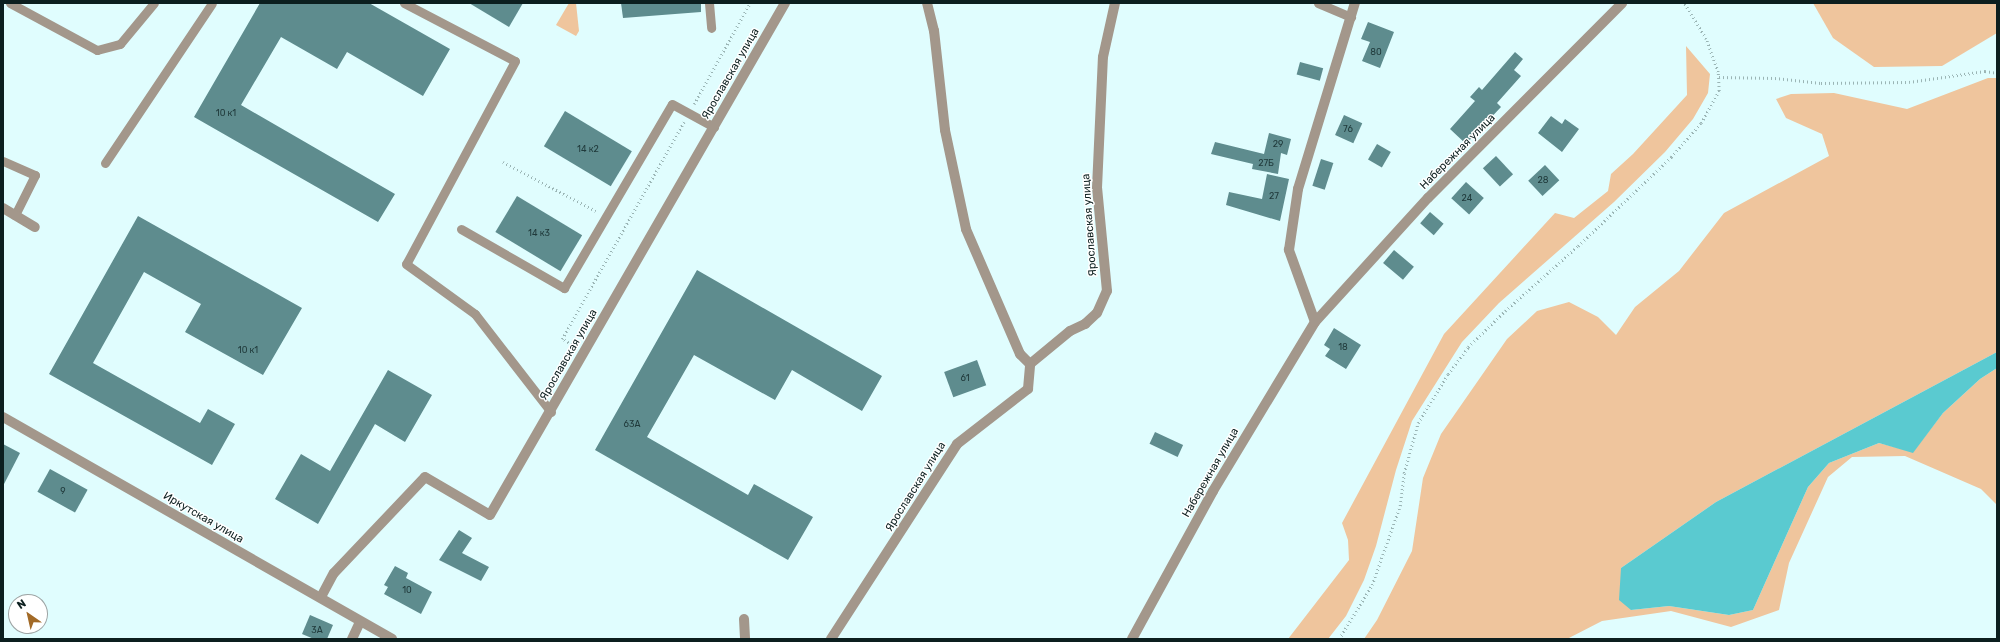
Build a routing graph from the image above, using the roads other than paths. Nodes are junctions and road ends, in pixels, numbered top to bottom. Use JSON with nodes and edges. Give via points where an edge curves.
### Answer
{"nodes":[{"id":1,"x":10,"y":3,"type":"edge"},
{"id":2,"x":154,"y":3,"type":"edge"},
{"id":3,"x":212,"y":3,"type":"edge"},
{"id":4,"x":404,"y":3,"type":"edge"},
{"id":5,"x":709,"y":3,"type":"edge"},
{"id":6,"x":785,"y":3,"type":"edge"},
{"id":7,"x":927,"y":3,"type":"edge"},
{"id":8,"x":1115,"y":3,"type":"edge"},
{"id":9,"x":1318,"y":3,"type":"edge"},
{"id":10,"x":1356,"y":3,"type":"edge"},
{"id":11,"x":1622,"y":3,"type":"edge"},
{"id":12,"x":1351,"y":16,"type":"junction"},
{"id":13,"x":710,"y":28,"type":"dead end"},
{"id":14,"x":714,"y":127,"type":"junction"},
{"id":15,"x":3,"y":161,"type":"edge"},
{"id":16,"x":105,"y":163,"type":"dead end"},
{"id":17,"x":3,"y":208,"type":"edge"},
{"id":18,"x":15,"y":215,"type":"junction"},
{"id":19,"x":36,"y":227,"type":"dead end"},
{"id":20,"x":461,"y":229,"type":"dead end"},
{"id":21,"x":1315,"y":322,"type":"junction"},
{"id":22,"x":1030,"y":364,"type":"junction"},
{"id":23,"x":551,"y":412,"type":"junction"},
{"id":24,"x":3,"y":417,"type":"edge"},
{"id":25,"x":321,"y":597,"type":"junction"},
{"id":26,"x":744,"y":618,"type":"dead end"},
{"id":27,"x":360,"y":622,"type":"junction"},
{"id":28,"x":352,"y":639,"type":"edge"},
{"id":29,"x":392,"y":639,"type":"edge"},
{"id":30,"x":745,"y":639,"type":"edge"},
{"id":31,"x":831,"y":639,"type":"edge"},
{"id":32,"x":1132,"y":639,"type":"edge"}],
"edges":[{"from":1,"to":2,"type":"lane","via":[[97,50],[120,44]]},
{"from":3,"to":16,"type":"lane"},
{"from":4,"to":23,"type":"lane","via":[[515,61],[406,264],[475,314]]},
{"from":5,"to":13,"type":"lane"},
{"from":6,"to":14,"type":"street","name":"Ярославская улица"},
{"from":7,"to":22,"type":"street","via":[[934,32],[945,130],[966,229],[1017,348]]},
{"from":8,"to":22,"type":"street","name":"Ярославская улица","via":[[1103,57],[1097,188],[1106,291],[1097,313],[1070,331]]},
{"from":9,"to":12,"type":"lane"},
{"from":10,"to":12,"type":"street"},
{"from":11,"to":21,"type":"street","name":"Набережная улица","via":[[1428,198]]},
{"from":12,"to":21,"type":"street","via":[[1298,189],[1289,250]]},
{"from":14,"to":20,"type":"lane","via":[[672,104],[564,288]]},
{"from":14,"to":23,"type":"street","name":"Ярославская улица"},
{"from":15,"to":18,"type":"lane","via":[[36,175]]},
{"from":17,"to":18,"type":"street"},
{"from":18,"to":19,"type":"street"},
{"from":21,"to":32,"type":"street","name":"Набережная улица","via":[[1213,491]]},
{"from":22,"to":31,"type":"street","name":"Ярославская улица","via":[[1028,389],[957,444]]},
{"from":23,"to":25,"type":"street","name":"Ярославская улица","via":[[490,515],[425,478],[334,573]]},
{"from":24,"to":25,"type":"street","name":"Иркутская улица"},
{"from":25,"to":27,"type":"street","name":"Иркутская улица"},
{"from":26,"to":30,"type":"street"},
{"from":27,"to":28,"type":"street"},
{"from":27,"to":29,"type":"street","name":"Иркутская улица"}]}
